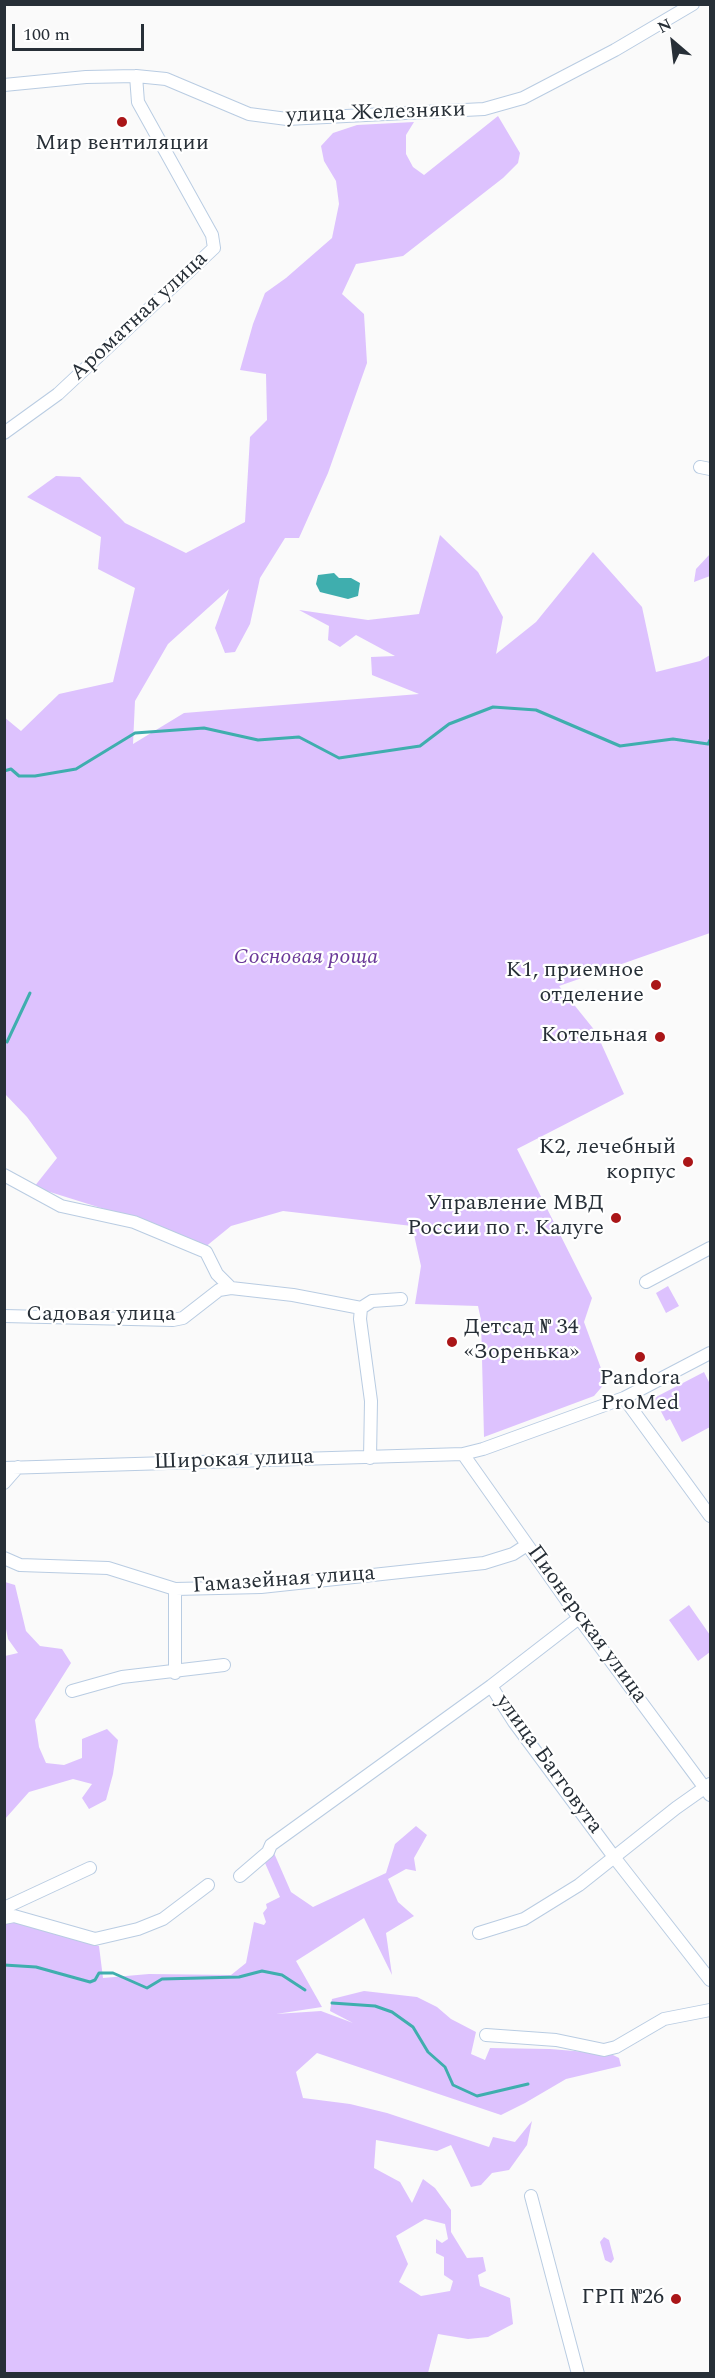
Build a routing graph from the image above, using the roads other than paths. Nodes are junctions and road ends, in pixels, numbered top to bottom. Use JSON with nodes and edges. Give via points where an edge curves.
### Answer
{"nodes":[{"id":1,"x":693,"y":4,"type":"edge"},
{"id":2,"x":136,"y":76,"type":"junction"},
{"id":3,"x":4,"y":85,"type":"edge"},
{"id":4,"x":4,"y":433,"type":"edge"},
{"id":5,"x":4,"y":1175,"type":"edge"},
{"id":6,"x":711,"y":1248,"type":"edge"},
{"id":7,"x":646,"y":1282,"type":"dead end"},
{"id":8,"x":231,"y":1288,"type":"junction"},
{"id":9,"x":401,"y":1299,"type":"dead end"},
{"id":10,"x":361,"y":1308,"type":"junction"},
{"id":11,"x":4,"y":1316,"type":"edge"},
{"id":12,"x":711,"y":1353,"type":"edge"},
{"id":13,"x":624,"y":1398,"type":"junction"},
{"id":14,"x":463,"y":1454,"type":"junction"},
{"id":15,"x":370,"y":1458,"type":"junction"},
{"id":16,"x":18,"y":1467,"type":"junction"},
{"id":17,"x":4,"y":1468,"type":"edge"},
{"id":18,"x":4,"y":1483,"type":"edge"},
{"id":19,"x":711,"y":1516,"type":"edge"},
{"id":20,"x":527,"y":1545,"type":"junction"},
{"id":21,"x":4,"y":1558,"type":"edge"},
{"id":22,"x":175,"y":1588,"type":"junction"},
{"id":23,"x":579,"y":1618,"type":"junction"},
{"id":24,"x":224,"y":1665,"type":"dead end"},
{"id":25,"x":175,"y":1672,"type":"junction"},
{"id":26,"x":491,"y":1686,"type":"junction"},
{"id":27,"x":72,"y":1691,"type":"dead end"},
{"id":28,"x":709,"y":1789,"type":"edge"},
{"id":29,"x":614,"y":1857,"type":"junction"},
{"id":30,"x":90,"y":1868,"type":"dead end"},
{"id":31,"x":240,"y":1876,"type":"dead end"},
{"id":32,"x":208,"y":1885,"type":"dead end"},
{"id":33,"x":4,"y":1908,"type":"edge"},
{"id":34,"x":4,"y":1918,"type":"edge"},
{"id":35,"x":479,"y":1933,"type":"dead end"},
{"id":36,"x":711,"y":1980,"type":"edge"},
{"id":37,"x":711,"y":2010,"type":"edge"},
{"id":38,"x":486,"y":2035,"type":"dead end"},
{"id":39,"x":531,"y":2196,"type":"dead end"},
{"id":40,"x":578,"y":2373,"type":"edge"}],
"edges":[{"from":1,"to":2,"type":"street","name":"улица Железняки","via":[[523,98],[484,109],[287,119],[249,114],[166,79]]},
{"from":2,"to":3,"type":"street","name":"улица Железняки"},
{"from":2,"to":4,"type":"street","name":"Ароматная улица","via":[[138,102],[212,235],[214,248],[58,394]]},
{"from":5,"to":8,"type":"street","via":[[61,1206],[134,1222],[206,1252],[217,1274]]},
{"from":6,"to":7,"type":"street"},
{"from":8,"to":10,"type":"street"},
{"from":8,"to":11,"type":"street","name":"Садовая улица","via":[[219,1290],[183,1318],[173,1320]]},
{"from":9,"to":10,"type":"street","via":[[372,1301]]},
{"from":10,"to":15,"type":"street","via":[[371,1401]]},
{"from":12,"to":13,"type":"street","name":"Широкая улица"},
{"from":13,"to":14,"type":"street","name":"Широкая улица"},
{"from":13,"to":19,"type":"street"},
{"from":14,"to":15,"type":"street","name":"Широкая улица"},
{"from":14,"to":20,"type":"street","name":"Пионерская улица"},
{"from":15,"to":16,"type":"street","name":"Широкая улица"},
{"from":16,"to":17,"type":"street","name":"Широкая улица"},
{"from":16,"to":18,"type":"street"},
{"from":20,"to":22,"type":"street","name":"Гамазейная улица","via":[[484,1563],[261,1587]]},
{"from":20,"to":23,"type":"street","name":"Пионерская улица"},
{"from":21,"to":22,"type":"street","name":"Гамазейная улица","via":[[20,1565],[108,1568]]},
{"from":22,"to":25,"type":"street"},
{"from":23,"to":26,"type":"street"},
{"from":23,"to":28,"type":"street","name":"Пионерская улица"},
{"from":24,"to":25,"type":"street"},
{"from":25,"to":27,"type":"street","via":[[122,1677]]},
{"from":26,"to":29,"type":"street","name":"улица Багговута"},
{"from":26,"to":31,"type":"street","name":"улица Багговута","via":[[271,1845]]},
{"from":28,"to":29,"type":"street"},
{"from":29,"to":35,"type":"street","via":[[579,1885],[524,1919]]},
{"from":29,"to":36,"type":"street","name":"улица Багговута"},
{"from":30,"to":33,"type":"street"},
{"from":32,"to":34,"type":"street","via":[[163,1919],[95,1939],[14,1916]]},
{"from":37,"to":38,"type":"street","via":[[664,2019],[616,2047],[603,2050],[556,2040]]},
{"from":39,"to":40,"type":"street"}]}
